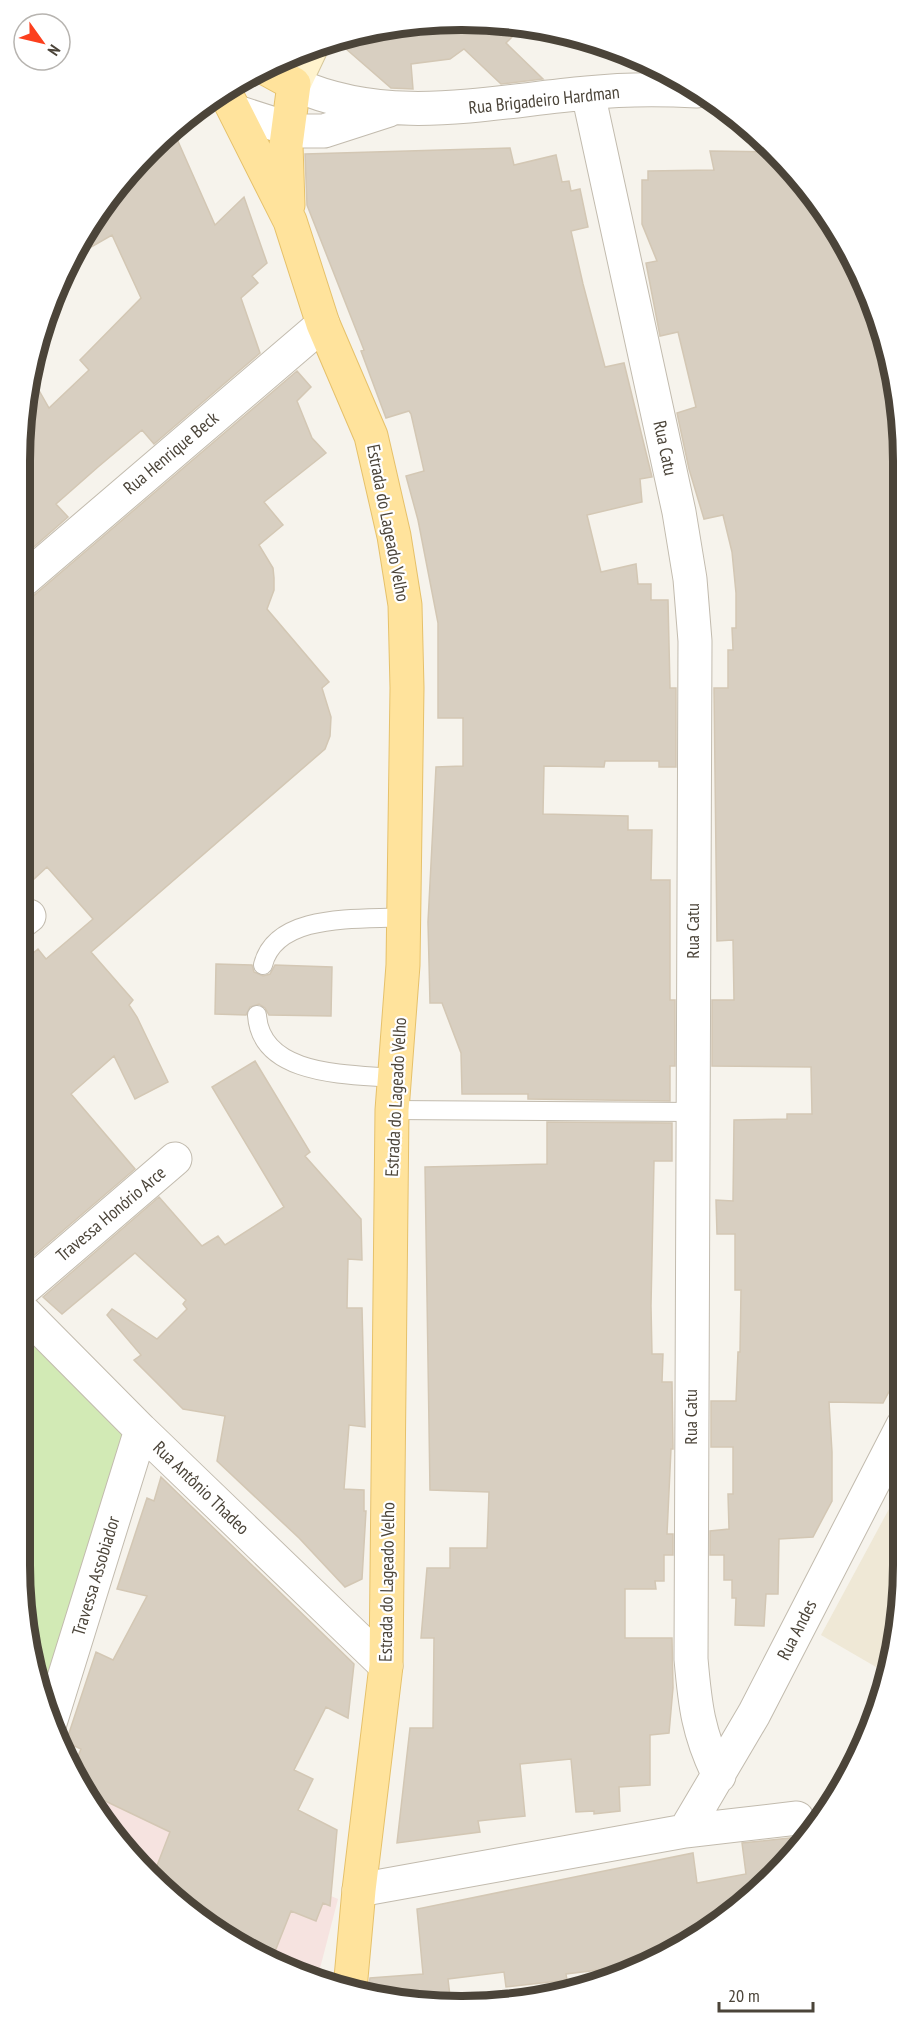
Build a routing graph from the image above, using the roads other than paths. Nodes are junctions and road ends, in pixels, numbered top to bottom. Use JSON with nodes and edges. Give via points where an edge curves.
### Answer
{"nodes":[{"id":1,"x":306,"y":59,"type":"edge"},
{"id":2,"x":274,"y":73,"type":"edge"},
{"id":3,"x":294,"y":84,"type":"junction"},
{"id":4,"x":676,"y":87,"type":"edge"},
{"id":5,"x":588,"y":93,"type":"junction"},
{"id":6,"x":231,"y":101,"type":"edge"},
{"id":7,"x":391,"y":109,"type":"junction"},
{"id":8,"x":287,"y":128,"type":"junction"},
{"id":9,"x":290,"y":221,"type":"junction"},
{"id":10,"x":323,"y":324,"type":"junction"},
{"id":11,"x":30,"y":574,"type":"edge"},
{"id":12,"x":404,"y":917,"type":"junction"},
{"id":13,"x":263,"y":965,"type":"dead end"},
{"id":14,"x":257,"y":1015,"type":"dead end"},
{"id":15,"x":393,"y":1094,"type":"junction"},
{"id":16,"x":692,"y":1112,"type":"junction"},
{"id":17,"x":175,"y":1159,"type":"dead end"},
{"id":18,"x":30,"y":1283,"type":"edge"},
{"id":19,"x":30,"y":1318,"type":"edge"},
{"id":20,"x":141,"y":1430,"type":"junction"},
{"id":21,"x":893,"y":1444,"type":"edge"},
{"id":22,"x":386,"y":1666,"type":"junction"},
{"id":23,"x":55,"y":1708,"type":"edge"},
{"id":24,"x":719,"y":1776,"type":"junction"},
{"id":25,"x":797,"y":1818,"type":"dead end"},
{"id":26,"x":684,"y":1831,"type":"junction"},
{"id":27,"x":359,"y":1890,"type":"junction"},
{"id":28,"x":351,"y":1981,"type":"edge"}],
"edges":[{"from":1,"to":3,"type":"main road"},
{"from":2,"to":3,"type":"main road"},
{"from":3,"to":7,"type":"street","name":"Rua Brigadeiro Hardman","via":[[324,98]]},
{"from":3,"to":8,"type":"main road","name":"Estrada do Lageado Velho"},
{"from":4,"to":5,"type":"street","name":"Rua Brigadeiro Hardman"},
{"from":5,"to":7,"type":"street","name":"Rua Brigadeiro Hardman","via":[[470,107]]},
{"from":5,"to":16,"type":"street","name":"Rua Catu","via":[[690,579],[695,641]]},
{"from":6,"to":8,"type":"street","name":"Rua Brigadeiro Hardman"},
{"from":6,"to":9,"type":"main road","name":"Estrada do Lageado Velho"},
{"from":7,"to":8,"type":"street","name":"Rua Brigadeiro Hardman","via":[[324,131]]},
{"from":8,"to":9,"type":"main road","name":"Estrada do Lageado Velho","via":[[285,168]]},
{"from":9,"to":10,"type":"main road","name":"Estrada do Lageado Velho"},
{"from":10,"to":11,"type":"street","name":"Rua Henrique Beck"},
{"from":10,"to":12,"type":"main road","name":"Estrada do Lageado Velho","via":[[371,436],[405,605]]},
{"from":12,"to":13,"type":"lane","via":[[306,926],[278,938]]},
{"from":12,"to":15,"type":"main road","name":"Estrada do Lageado Velho"},
{"from":14,"to":15,"type":"lane","via":[[269,1044],[286,1061]]},
{"from":15,"to":16,"type":"lane"},
{"from":15,"to":22,"type":"main road","name":"Estrada do Lageado Velho"},
{"from":16,"to":24,"type":"street","name":"Rua Catu","via":[[690,1659],[696,1717]]},
{"from":17,"to":18,"type":"street","name":"Travessa Honório Arce"},
{"from":19,"to":20,"type":"street","name":"Rua Antônio Thadeo"},
{"from":20,"to":22,"type":"street","name":"Rua Antônio Thadeo"},
{"from":20,"to":23,"type":"street","name":"Travessa Assobiador"},
{"from":21,"to":24,"type":"street","name":"Rua Andes"},
{"from":22,"to":27,"type":"main road","name":"Estrada do Lageado Velho"},
{"from":24,"to":26,"type":"street","name":"Rua Andes"},
{"from":25,"to":26,"type":"street"},
{"from":26,"to":27,"type":"street"},
{"from":27,"to":28,"type":"main road","name":"Estrada do Lageado Velho"}]}
